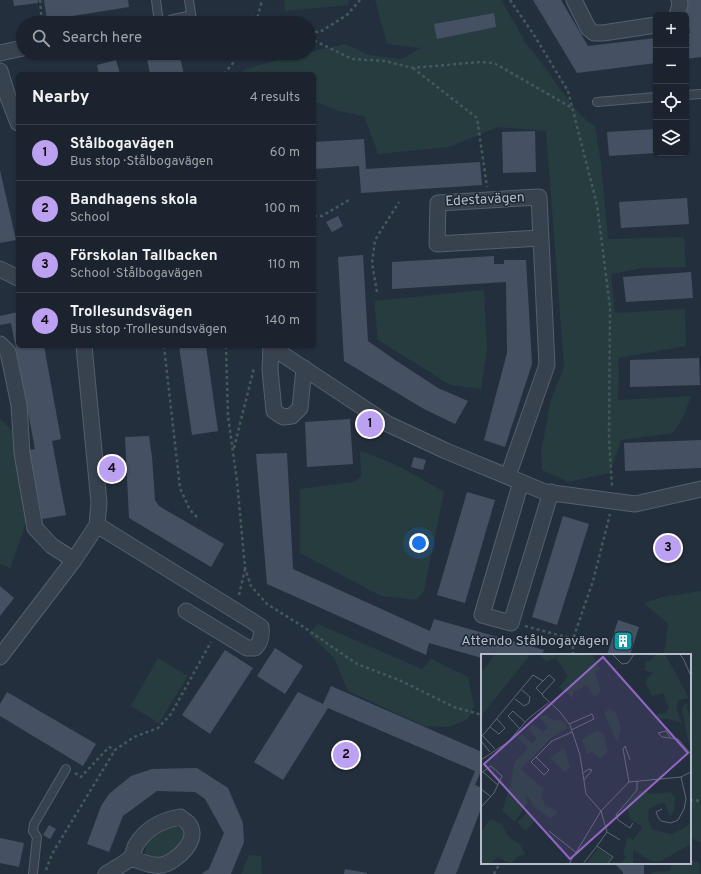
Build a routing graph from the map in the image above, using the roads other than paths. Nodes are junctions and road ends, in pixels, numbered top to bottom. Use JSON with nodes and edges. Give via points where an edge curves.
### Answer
{"nodes":[{"id":1,"x":156,"y":0,"type":"edge"},
{"id":2,"x":189,"y":0,"type":"edge"},
{"id":3,"x":574,"y":0,"type":"edge"},
{"id":4,"x":679,"y":0,"type":"edge"},
{"id":5,"x":677,"y":12,"type":"edge"},
{"id":6,"x":158,"y":16,"type":"edge"},
{"id":7,"x":190,"y":16,"type":"edge"},
{"id":8,"x":653,"y":25,"type":"edge"},
{"id":9,"x":16,"y":50,"type":"edge"},
{"id":10,"x":0,"y":53,"type":"edge"},
{"id":11,"x":0,"y":71,"type":"edge"},
{"id":12,"x":701,"y":94,"type":"edge"},
{"id":13,"x":689,"y":95,"type":"edge"},
{"id":14,"x":653,"y":97,"type":"edge"},
{"id":15,"x":597,"y":102,"type":"dead end"},
{"id":16,"x":16,"y":118,"type":"edge"},
{"id":17,"x":540,"y":238,"type":"junction"},
{"id":18,"x":0,"y":269,"type":"edge"},
{"id":19,"x":16,"y":277,"type":"edge"},
{"id":20,"x":0,"y":344,"type":"edge"},
{"id":21,"x":84,"y":348,"type":"edge"},
{"id":22,"x":270,"y":348,"type":"edge"},
{"id":23,"x":273,"y":348,"type":"edge"},
{"id":24,"x":304,"y":368,"type":"junction"},
{"id":25,"x":514,"y":479,"type":"junction"},
{"id":26,"x":701,"y":489,"type":"edge"},
{"id":27,"x":551,"y":492,"type":"junction"},
{"id":28,"x":97,"y":525,"type":"junction"},
{"id":29,"x":74,"y":560,"type":"junction"},
{"id":30,"x":186,"y":611,"type":"dead end"},
{"id":31,"x":0,"y":657,"type":"edge"},
{"id":32,"x":66,"y":769,"type":"road end"},
{"id":33,"x":131,"y":858,"type":"dead end"},
{"id":34,"x":32,"y":874,"type":"edge"},
{"id":35,"x":106,"y":874,"type":"edge"}],
"edges":[{"from":1,"to":6,"type":"lane"},
{"from":2,"to":7,"type":"lane"},
{"from":3,"to":8,"type":"street","via":[[588,28],[594,33]]},
{"from":4,"to":5,"type":"street"},
{"from":9,"to":10,"type":"street"},
{"from":11,"to":16,"type":"street"},
{"from":12,"to":13,"type":"lane"},
{"from":14,"to":15,"type":"lane"},
{"from":17,"to":17,"type":"street","name":"Edestavägen","via":[[539,197],[438,203],[437,244]]},
{"from":17,"to":25,"type":"street","name":"Edestavägen","via":[[547,365]]},
{"from":18,"to":19,"type":"street"},
{"from":20,"to":29,"type":"street","via":[[8,352],[19,405],[22,453],[35,528],[52,546]]},
{"from":21,"to":28,"type":"street","via":[[98,503]]},
{"from":22,"to":24,"type":"street","via":[[274,412],[283,417],[292,416],[300,408]]},
{"from":23,"to":24,"type":"street"},
{"from":24,"to":25,"type":"street","via":[[388,424]]},
{"from":25,"to":27,"type":"street"},
{"from":25,"to":27,"type":"street","name":"Edestavägen","via":[[482,616],[511,623]]},
{"from":26,"to":27,"type":"street","via":[[635,504]]},
{"from":28,"to":29,"type":"street"},
{"from":28,"to":30,"type":"street","via":[[261,628],[259,643],[255,648],[247,648]]},
{"from":29,"to":31,"type":"street"},
{"from":32,"to":34,"type":"lane","via":[[34,824],[33,831],[37,837]]},
{"from":33,"to":35,"type":"street"}]}
